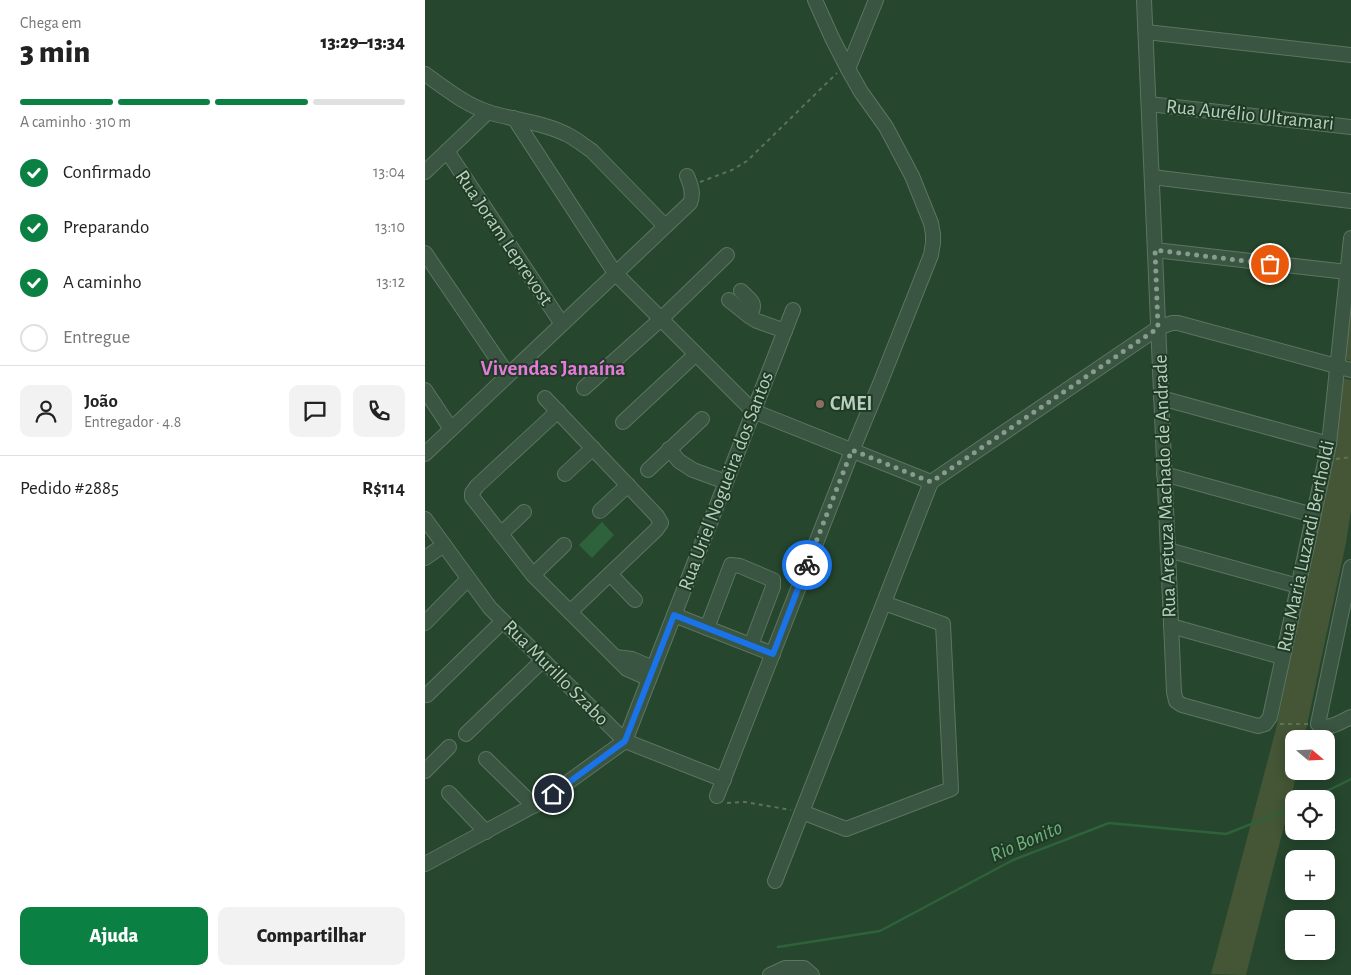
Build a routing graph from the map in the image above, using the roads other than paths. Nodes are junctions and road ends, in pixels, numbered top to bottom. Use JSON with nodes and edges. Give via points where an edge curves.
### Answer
{"nodes":[{"id":1,"x":815,"y":0,"type":"edge"},
{"id":2,"x":876,"y":0,"type":"edge"},
{"id":3,"x":1145,"y":0,"type":"edge"},
{"id":4,"x":1146,"y":32,"type":"junction"},
{"id":5,"x":1351,"y":55,"type":"edge"},
{"id":6,"x":848,"y":69,"type":"junction"},
{"id":7,"x":425,"y":74,"type":"edge"},
{"id":8,"x":1149,"y":104,"type":"junction"},
{"id":9,"x":488,"y":112,"type":"junction"},
{"id":10,"x":514,"y":118,"type":"junction"},
{"id":11,"x":1351,"y":126,"type":"edge"},
{"id":12,"x":447,"y":151,"type":"junction"},
{"id":13,"x":425,"y":172,"type":"edge"},
{"id":14,"x":1152,"y":177,"type":"junction"},
{"id":15,"x":689,"y":180,"type":"road end"},
{"id":16,"x":1351,"y":201,"type":"edge"},
{"id":17,"x":665,"y":226,"type":"junction"},
{"id":18,"x":1351,"y":238,"type":"edge"},
{"id":19,"x":1155,"y":250,"type":"junction"},
{"id":20,"x":425,"y":253,"type":"edge"},
{"id":21,"x":727,"y":255,"type":"dead end"},
{"id":22,"x":1347,"y":272,"type":"junction"},
{"id":23,"x":615,"y":273,"type":"junction"},
{"id":24,"x":741,"y":291,"type":"dead end"},
{"id":25,"x":729,"y":300,"type":"dead end"},
{"id":26,"x":793,"y":310,"type":"dead end"},
{"id":27,"x":749,"y":316,"type":"junction"},
{"id":28,"x":661,"y":319,"type":"junction"},
{"id":29,"x":562,"y":324,"type":"junction"},
{"id":30,"x":1158,"y":328,"type":"junction"},
{"id":31,"x":785,"y":331,"type":"junction"},
{"id":32,"x":696,"y":354,"type":"junction"},
{"id":33,"x":1337,"y":366,"type":"junction"},
{"id":34,"x":1351,"y":370,"type":"edge"},
{"id":35,"x":508,"y":375,"type":"junction"},
{"id":36,"x":583,"y":388,"type":"dead end"},
{"id":37,"x":425,"y":390,"type":"edge"},
{"id":38,"x":545,"y":398,"type":"dead end"},
{"id":39,"x":1161,"y":398,"type":"junction"},
{"id":40,"x":557,"y":411,"type":"junction"},
{"id":41,"x":753,"y":412,"type":"junction"},
{"id":42,"x":702,"y":419,"type":"dead end"},
{"id":43,"x":623,"y":422,"type":"dead end"},
{"id":44,"x":451,"y":430,"type":"junction"},
{"id":45,"x":1329,"y":444,"type":"junction"},
{"id":46,"x":593,"y":448,"type":"junction"},
{"id":47,"x":669,"y":449,"type":"junction"},
{"id":48,"x":852,"y":450,"type":"junction"},
{"id":49,"x":425,"y":454,"type":"edge"},
{"id":50,"x":648,"y":470,"type":"dead end"},
{"id":51,"x":565,"y":474,"type":"dead end"},
{"id":52,"x":1164,"y":474,"type":"junction"},
{"id":53,"x":726,"y":482,"type":"junction"},
{"id":54,"x":931,"y":482,"type":"junction"},
{"id":55,"x":627,"y":485,"type":"junction"},
{"id":56,"x":600,"y":511,"type":"dead end"},
{"id":57,"x":524,"y":512,"type":"dead end"},
{"id":58,"x":1313,"y":515,"type":"junction"},
{"id":59,"x":425,"y":519,"type":"edge"},
{"id":60,"x":501,"y":534,"type":"junction"},
{"id":61,"x":444,"y":545,"type":"junction"},
{"id":62,"x":564,"y":545,"type":"dead end"},
{"id":63,"x":1168,"y":550,"type":"junction"},
{"id":64,"x":425,"y":558,"type":"edge"},
{"id":65,"x":1351,"y":567,"type":"edge"},
{"id":66,"x":610,"y":574,"type":"junction"},
{"id":67,"x":533,"y":575,"type":"junction"},
{"id":68,"x":469,"y":579,"type":"junction"},
{"id":69,"x":1298,"y":586,"type":"junction"},
{"id":70,"x":635,"y":600,"type":"dead end"},
{"id":71,"x":884,"y":602,"type":"junction"},
{"id":72,"x":570,"y":612,"type":"junction"},
{"id":73,"x":674,"y":615,"type":"junction"},
{"id":74,"x":503,"y":621,"type":"junction"},
{"id":75,"x":425,"y":623,"type":"edge"},
{"id":76,"x":1171,"y":626,"type":"junction"},
{"id":77,"x":707,"y":628,"type":"junction"},
{"id":78,"x":751,"y":645,"type":"junction"},
{"id":79,"x":773,"y":654,"type":"junction"},
{"id":80,"x":1283,"y":657,"type":"junction"},
{"id":81,"x":543,"y":660,"type":"junction"},
{"id":82,"x":651,"y":674,"type":"junction"},
{"id":83,"x":427,"y":694,"type":"dead end"},
{"id":84,"x":1351,"y":717,"type":"edge"},
{"id":85,"x":1265,"y":724,"type":"joint"},
{"id":86,"x":466,"y":734,"type":"dead end"},
{"id":87,"x":625,"y":741,"type":"junction"},
{"id":88,"x":449,"y":747,"type":"dead end"},
{"id":89,"x":486,"y":759,"type":"dead end"},
{"id":90,"x":425,"y":771,"type":"edge"},
{"id":91,"x":724,"y":780,"type":"junction"},
{"id":92,"x":449,"y":793,"type":"dead end"},
{"id":93,"x":717,"y":796,"type":"road end"},
{"id":94,"x":533,"y":806,"type":"junction"},
{"id":95,"x":802,"y":812,"type":"junction"},
{"id":96,"x":486,"y":832,"type":"junction"},
{"id":97,"x":425,"y":864,"type":"edge"},
{"id":98,"x":775,"y":881,"type":"dead end"},
{"id":99,"x":771,"y":975,"type":"edge"},
{"id":100,"x":812,"y":975,"type":"edge"}],
"edges":[{"from":1,"to":6,"type":"street"},
{"from":2,"to":6,"type":"street"},
{"from":3,"to":4,"type":"street","name":"Rua Aretuza Machado de Andrade"},
{"from":4,"to":5,"type":"street"},
{"from":4,"to":8,"type":"street","name":"Rua Aretuza Machado de Andrade"},
{"from":6,"to":48,"type":"street","via":[[897,146],[926,209],[933,234],[928,262]]},
{"from":7,"to":9,"type":"street","via":[[462,100]]},
{"from":8,"to":11,"type":"street","name":"Rua Aurélio Ultramari"},
{"from":8,"to":14,"type":"street","name":"Rua Aretuza Machado de Andrade"},
{"from":9,"to":10,"type":"street"},
{"from":9,"to":12,"type":"street"},
{"from":10,"to":17,"type":"street","via":[[565,133],[579,141]]},
{"from":10,"to":23,"type":"street"},
{"from":12,"to":13,"type":"street"},
{"from":12,"to":29,"type":"street","name":"Rua Joram Leprevost"},
{"from":14,"to":16,"type":"street"},
{"from":14,"to":19,"type":"street","name":"Rua Aretuza Machado de Andrade"},
{"from":15,"to":17,"type":"street","via":[[692,195],[689,203]]},
{"from":17,"to":23,"type":"street"},
{"from":18,"to":22,"type":"street","name":"Rua Maria Luzardi Bertholdi"},
{"from":19,"to":22,"type":"street"},
{"from":19,"to":30,"type":"street","name":"Rua Aretuza Machado de Andrade"},
{"from":20,"to":35,"type":"street"},
{"from":21,"to":28,"type":"street"},
{"from":22,"to":33,"type":"street","name":"Rua Maria Luzardi Bertholdi"},
{"from":23,"to":28,"type":"street"},
{"from":23,"to":29,"type":"street"},
{"from":24,"to":27,"type":"street","via":[[753,304]]},
{"from":25,"to":27,"type":"street"},
{"from":26,"to":31,"type":"street","name":"Rua Uriel Nogueira dos Santos"},
{"from":27,"to":31,"type":"street"},
{"from":28,"to":32,"type":"street"},
{"from":28,"to":36,"type":"street"},
{"from":29,"to":35,"type":"street"},
{"from":30,"to":33,"type":"street","via":[[1178,323]]},
{"from":30,"to":39,"type":"street","name":"Rua Aretuza Machado de Andrade"},
{"from":30,"to":54,"type":"street"},
{"from":31,"to":41,"type":"street","name":"Rua Uriel Nogueira dos Santos"},
{"from":32,"to":41,"type":"street"},
{"from":32,"to":43,"type":"street"},
{"from":33,"to":34,"type":"street"},
{"from":33,"to":45,"type":"street","name":"Rua Maria Luzardi Bertholdi"},
{"from":35,"to":44,"type":"street"},
{"from":37,"to":44,"type":"street"},
{"from":38,"to":40,"type":"street"},
{"from":39,"to":45,"type":"street"},
{"from":39,"to":52,"type":"street","name":"Rua Aretuza Machado de Andrade"},
{"from":40,"to":46,"type":"street"},
{"from":40,"to":60,"type":"street","via":[[473,489],[474,500]]},
{"from":41,"to":48,"type":"street"},
{"from":41,"to":53,"type":"street","name":"Rua Uriel Nogueira dos Santos"},
{"from":42,"to":47,"type":"street"},
{"from":44,"to":49,"type":"street"},
{"from":45,"to":58,"type":"street","name":"Rua Maria Luzardi Bertholdi"},
{"from":46,"to":51,"type":"street"},
{"from":46,"to":55,"type":"street"},
{"from":47,"to":50,"type":"street"},
{"from":47,"to":53,"type":"street","via":[[679,462]]},
{"from":48,"to":54,"type":"street"},
{"from":48,"to":79,"type":"street"},
{"from":52,"to":58,"type":"street"},
{"from":52,"to":63,"type":"street","name":"Rua Aretuza Machado de Andrade"},
{"from":53,"to":73,"type":"street","name":"Rua Uriel Nogueira dos Santos"},
{"from":54,"to":71,"type":"street"},
{"from":55,"to":56,"type":"street"},
{"from":55,"to":66,"type":"street","via":[[661,523]]},
{"from":57,"to":60,"type":"street"},
{"from":58,"to":69,"type":"street","name":"Rua Maria Luzardi Bertholdi"},
{"from":59,"to":61,"type":"street","name":"Rua Murillo Szabo"},
{"from":60,"to":67,"type":"street"},
{"from":61,"to":64,"type":"street"},
{"from":61,"to":68,"type":"street","name":"Rua Murillo Szabo"},
{"from":62,"to":67,"type":"street"},
{"from":63,"to":69,"type":"street"},
{"from":63,"to":76,"type":"street","name":"Rua Aretuza Machado de Andrade"},
{"from":65,"to":84,"type":"street","via":[[1317,724],[1329,727]]},
{"from":66,"to":70,"type":"street"},
{"from":66,"to":72,"type":"street"},
{"from":67,"to":72,"type":"street"},
{"from":68,"to":74,"type":"street","name":"Rua Murillo Szabo"},
{"from":68,"to":75,"type":"street"},
{"from":69,"to":80,"type":"street","name":"Rua Maria Luzardi Bertholdi"},
{"from":71,"to":95,"type":"street"},
{"from":71,"to":95,"type":"street","via":[[943,624],[951,789],[846,829]]},
{"from":72,"to":82,"type":"street","via":[[631,671]]},
{"from":73,"to":77,"type":"street"},
{"from":73,"to":82,"type":"street","name":"Rua Uriel Nogueira dos Santos"},
{"from":74,"to":81,"type":"street","name":"Rua Murillo Szabo"},
{"from":74,"to":83,"type":"street"},
{"from":76,"to":80,"type":"street"},
{"from":76,"to":85,"type":"street","name":"Rua Aretuza Machado de Andrade","via":[[1176,701],[1258,726]]},
{"from":77,"to":78,"type":"street"},
{"from":77,"to":78,"type":"street","via":[[731,565],[740,566],[773,580]]},
{"from":78,"to":79,"type":"street"},
{"from":79,"to":91,"type":"street"},
{"from":80,"to":85,"type":"street","name":"Rua Maria Luzardi Bertholdi","via":[[1270,717]]},
{"from":81,"to":86,"type":"street"},
{"from":81,"to":87,"type":"street","name":"Rua Murillo Szabo"},
{"from":82,"to":87,"type":"street","name":"Rua Uriel Nogueira dos Santos"},
{"from":87,"to":91,"type":"street","name":"Rua Murillo Szabo"},
{"from":87,"to":94,"type":"street"},
{"from":88,"to":90,"type":"street"},
{"from":89,"to":94,"type":"street"},
{"from":91,"to":93,"type":"street"},
{"from":92,"to":96,"type":"street"},
{"from":94,"to":96,"type":"street"},
{"from":95,"to":98,"type":"street"},
{"from":96,"to":97,"type":"street"},
{"from":99,"to":100,"type":"street","via":[[785,968],[804,968]]}]}
